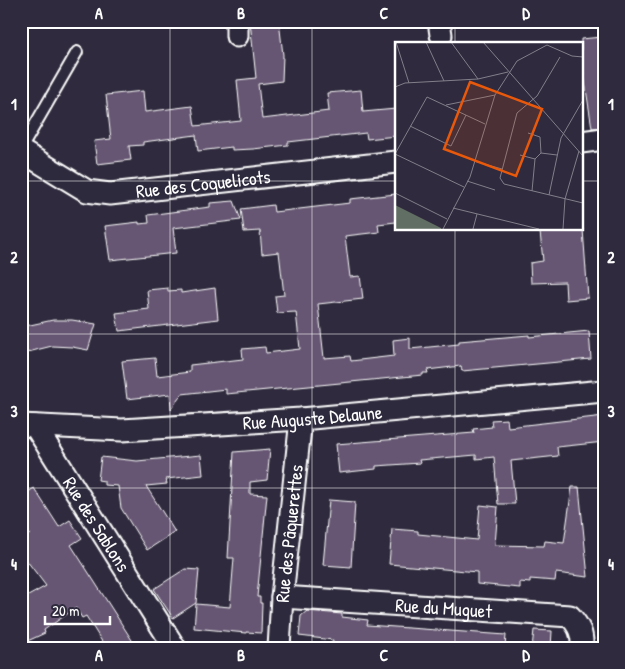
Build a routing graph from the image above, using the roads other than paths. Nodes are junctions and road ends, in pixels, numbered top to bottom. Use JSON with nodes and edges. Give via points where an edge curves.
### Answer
{"nodes":[{"id":1,"x":77,"y":52,"type":"dead end"},
{"id":2,"x":604,"y":139,"type":"edge"},
{"id":3,"x":582,"y":142,"type":"edge"},
{"id":4,"x":21,"y":150,"type":"edge"},
{"id":5,"x":395,"y":162,"type":"edge"},
{"id":6,"x":604,"y":391,"type":"edge"},
{"id":7,"x":301,"y":419,"type":"junction"},
{"id":8,"x":28,"y":426,"type":"edge"},
{"id":9,"x":282,"y":597,"type":"junction"},
{"id":10,"x":175,"y":648,"type":"edge"},
{"id":11,"x":279,"y":648,"type":"edge"},
{"id":12,"x":582,"y":648,"type":"edge"}],
"edges":[{"from":1,"to":4,"type":"lane"},
{"from":2,"to":3,"type":"street"},
{"from":4,"to":5,"type":"street","name":"Rue des Coquelicots","via":[[87,191],[110,194]]},
{"from":6,"to":7,"type":"street","name":"Rue Auguste Delaune"},
{"from":7,"to":8,"type":"street","name":"Rue Auguste Delaune","via":[[122,430]]},
{"from":7,"to":9,"type":"street","name":"Rue des Pâquerettes"},
{"from":8,"to":10,"type":"street","name":"Rue des Sablons"},
{"from":9,"to":11,"type":"street","name":"Rue des Pâquerettes"},
{"from":9,"to":12,"type":"street","name":"Rue du Muguet","via":[[570,616],[579,626]]}]}
